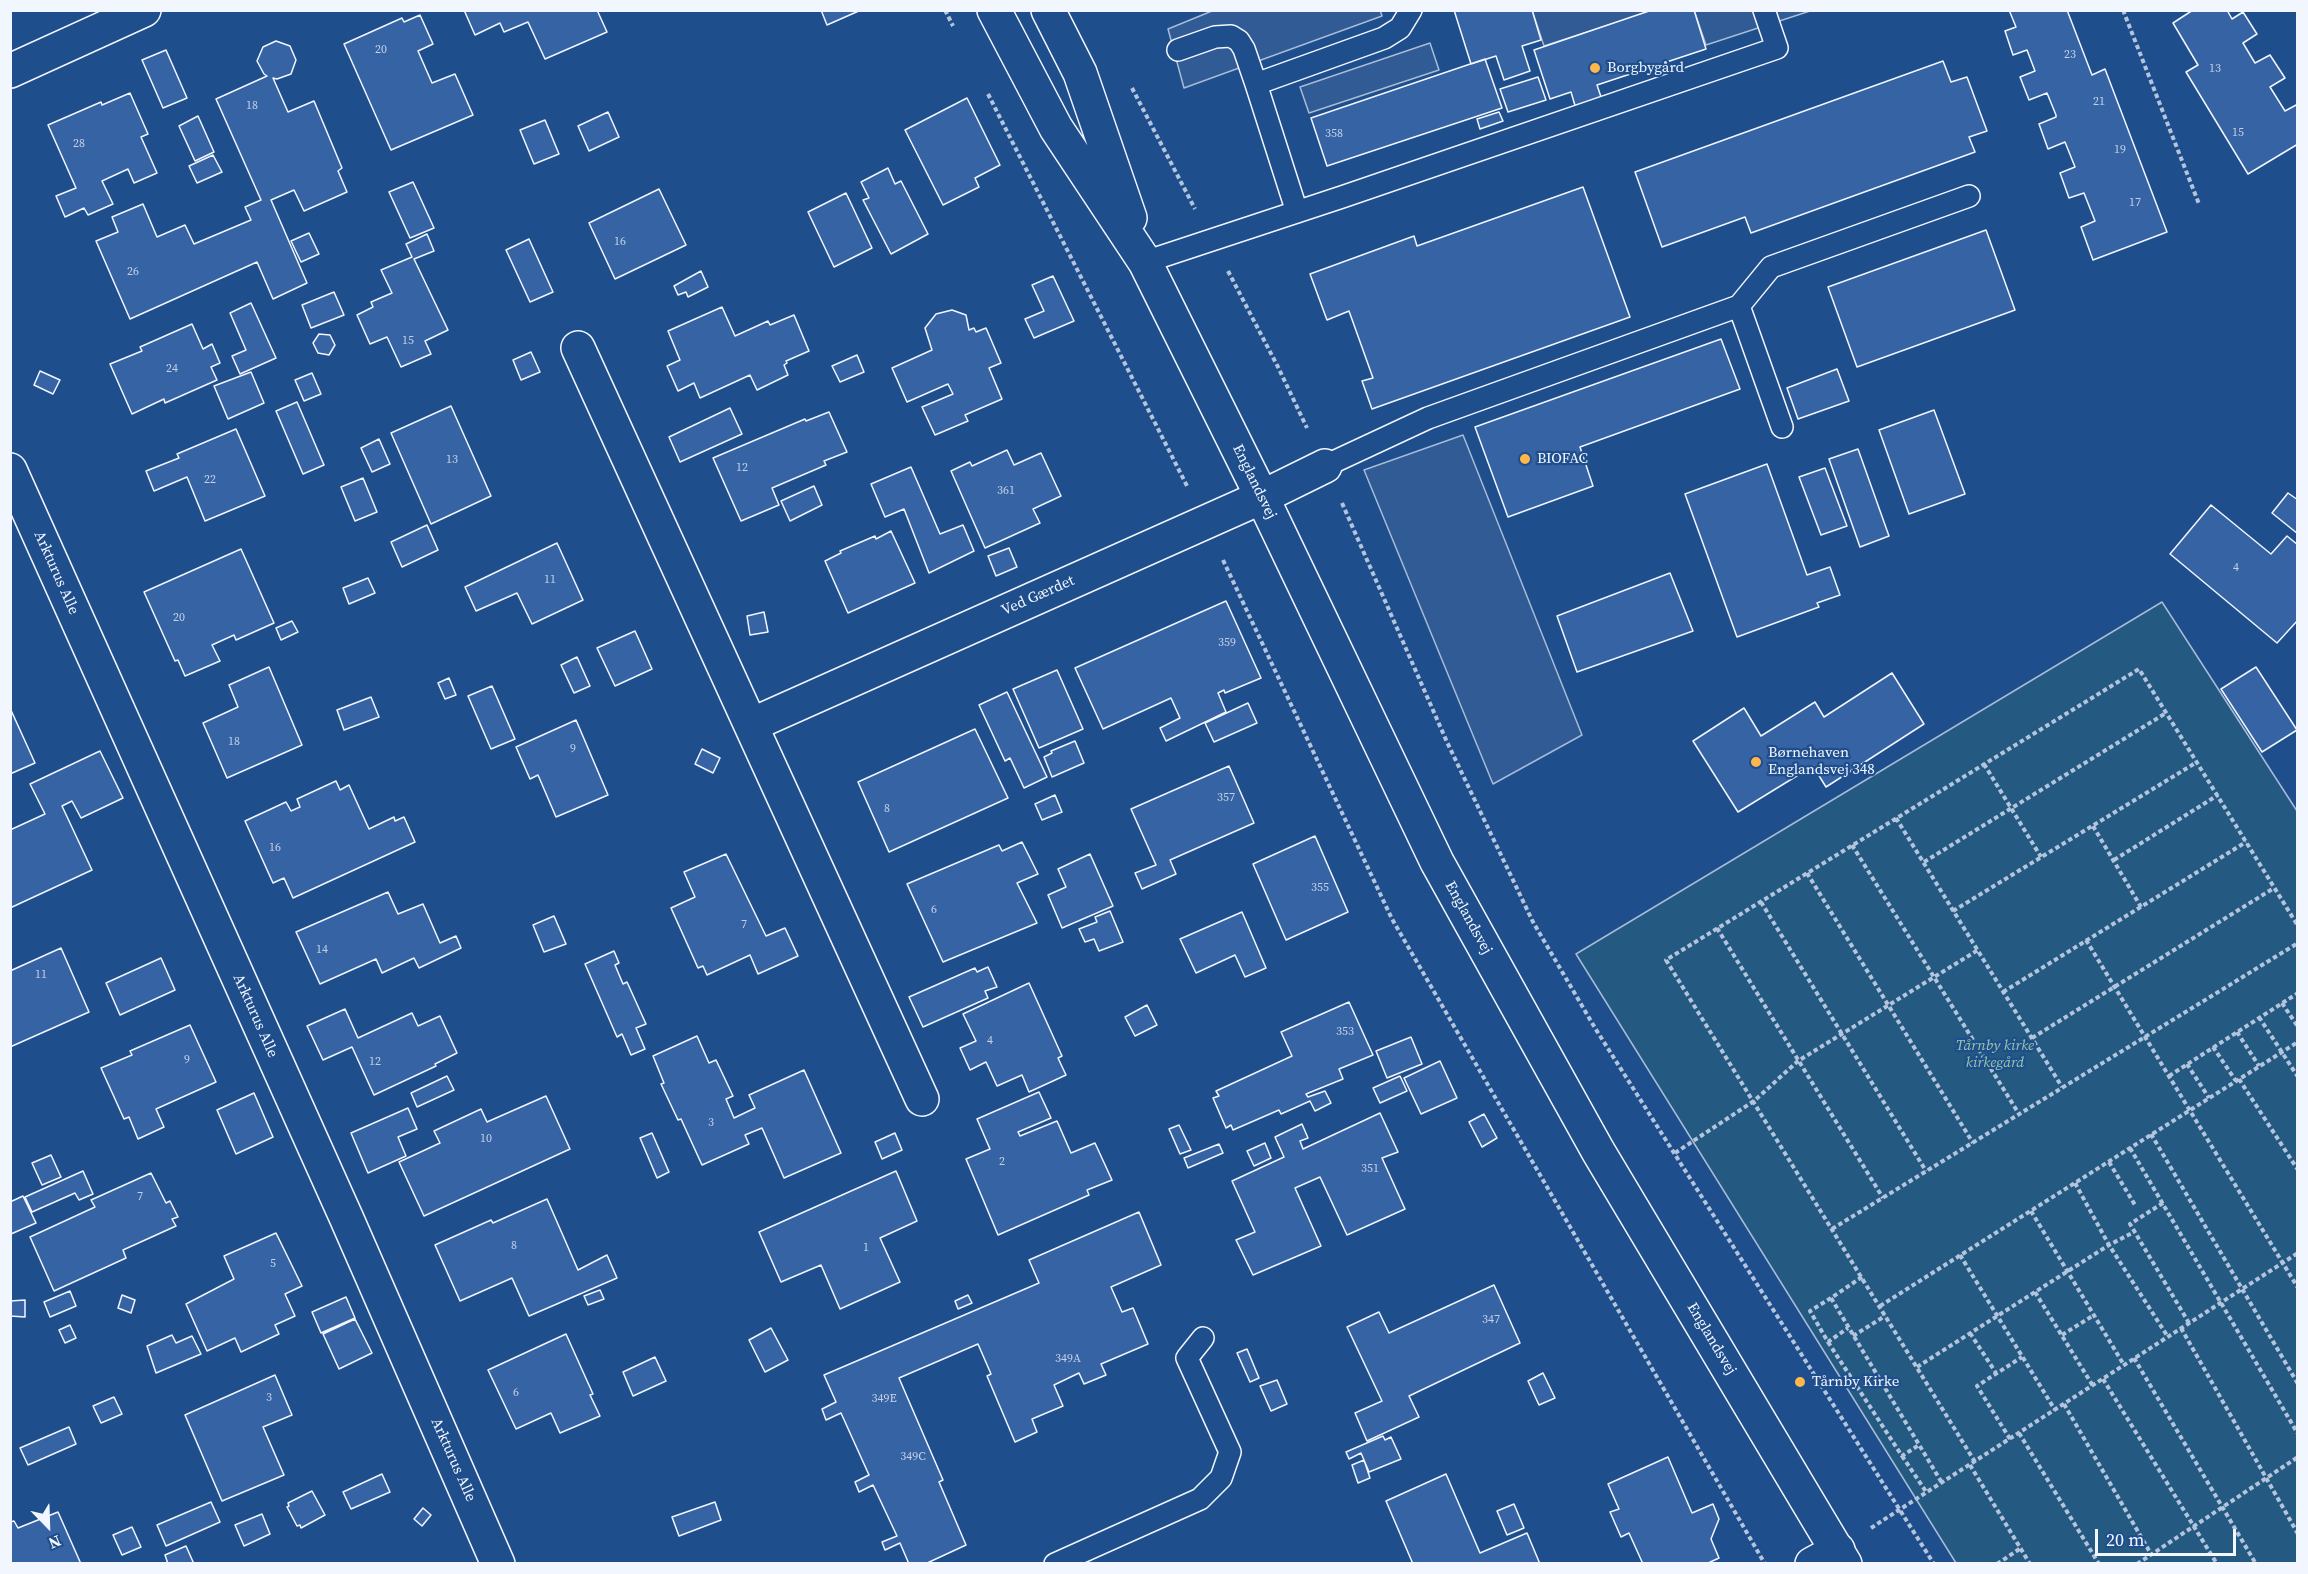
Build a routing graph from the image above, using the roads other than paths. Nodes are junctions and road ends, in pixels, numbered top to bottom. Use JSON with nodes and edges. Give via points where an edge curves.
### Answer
{"nodes":[{"id":1,"x":144,"y":10,"type":"edge"},
{"id":2,"x":994,"y":10,"type":"edge"},
{"id":3,"x":1048,"y":10,"type":"edge"},
{"id":4,"x":1411,"y":10,"type":"edge"},
{"id":5,"x":1764,"y":10,"type":"edge"},
{"id":6,"x":1178,"y":50,"type":"dead end"},
{"id":7,"x":10,"y":71,"type":"edge"},
{"id":8,"x":1256,"y":84,"type":"junction"},
{"id":9,"x":1969,"y":196,"type":"dead end"},
{"id":10,"x":1297,"y":212,"type":"junction"},
{"id":11,"x":1145,"y":262,"type":"junction"},
{"id":12,"x":1739,"y":306,"type":"junction"},
{"id":13,"x":578,"y":348,"type":"dead end"},
{"id":14,"x":1782,"y":427,"type":"dead end"},
{"id":15,"x":1325,"y":466,"type":"joint"},
{"id":16,"x":10,"y":470,"type":"edge"},
{"id":17,"x":1262,"y":497,"type":"junction"},
{"id":18,"x":751,"y":725,"type":"junction"},
{"id":19,"x":922,"y":1099,"type":"dead end"},
{"id":20,"x":1203,"y":1338,"type":"dead end"},
{"id":21,"x":1836,"y":1560,"type":"edge"},
{"id":22,"x":498,"y":1563,"type":"edge"},
{"id":23,"x":1055,"y":1563,"type":"edge"}],
"edges":[{"from":1,"to":7,"type":"street"},
{"from":2,"to":11,"type":"street","name":"Englandsvej","via":[[1056,128]]},
{"from":3,"to":11,"type":"street","name":"Englandsvej","via":[[1080,73]]},
{"from":4,"to":8,"type":"lane","via":[[1400,28],[1384,38]]},
{"from":5,"to":10,"type":"lane","via":[[1777,48]]},
{"from":6,"to":8,"type":"lane","via":[[1215,37],[1231,36],[1244,49]]},
{"from":8,"to":10,"type":"lane"},
{"from":9,"to":12,"type":"lane","via":[[1772,267]]},
{"from":10,"to":11,"type":"lane"},
{"from":11,"to":17,"type":"street","name":"Englandsvej"},
{"from":12,"to":14,"type":"lane"},
{"from":12,"to":15,"type":"lane","via":[[1428,418]]},
{"from":13,"to":18,"type":"street"},
{"from":15,"to":17,"type":"street","name":"Ved Gærdet"},
{"from":16,"to":22,"type":"street","name":"Arkturus Alle"},
{"from":17,"to":18,"type":"street","name":"Ved Gærdet"},
{"from":17,"to":21,"type":"street","name":"Englandsvej","via":[[1437,862],[1598,1151]]},
{"from":18,"to":19,"type":"street"},
{"from":20,"to":23,"type":"lane","via":[[1187,1358],[1230,1452],[1221,1478],[1200,1499]]}]}
